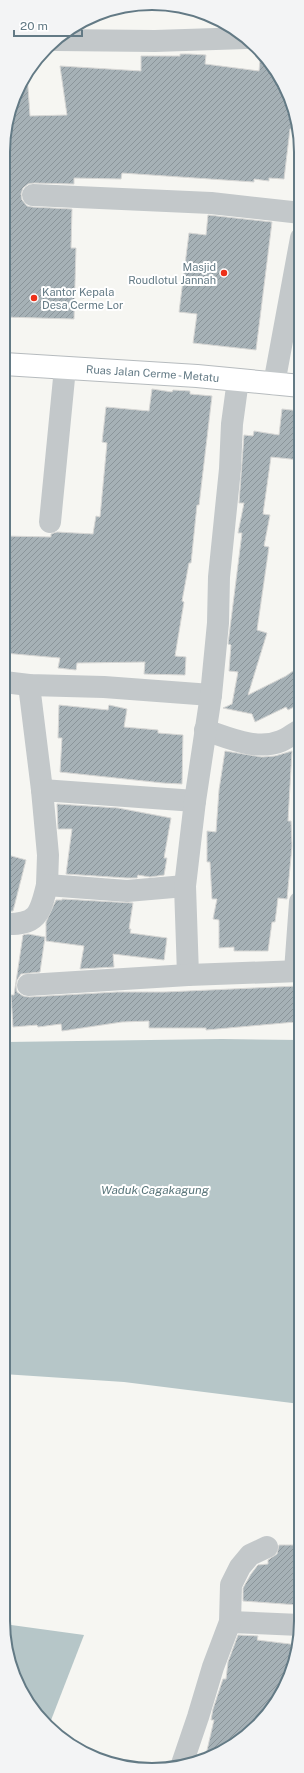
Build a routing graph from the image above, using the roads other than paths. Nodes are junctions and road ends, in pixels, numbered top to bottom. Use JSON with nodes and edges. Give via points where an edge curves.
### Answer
{"nodes":[{"id":1,"x":237,"y":38,"type":"edge"},
{"id":2,"x":65,"y":40,"type":"edge"},
{"id":3,"x":33,"y":195,"type":"dead end"},
{"id":4,"x":294,"y":212,"type":"edge"},
{"id":5,"x":294,"y":276,"type":"edge"},
{"id":6,"x":10,"y":364,"type":"edge"},
{"id":7,"x":65,"y":368,"type":"junction"},
{"id":8,"x":238,"y":380,"type":"junction"},
{"id":9,"x":274,"y":384,"type":"junction"},
{"id":10,"x":294,"y":386,"type":"edge"},
{"id":11,"x":50,"y":522,"type":"dead end"},
{"id":12,"x":10,"y":682,"type":"edge"},
{"id":13,"x":29,"y":684,"type":"junction"},
{"id":14,"x":211,"y":695,"type":"junction"},
{"id":15,"x":205,"y":730,"type":"junction"},
{"id":16,"x":294,"y":733,"type":"edge"},
{"id":17,"x":42,"y":790,"type":"junction"},
{"id":18,"x":195,"y":801,"type":"junction"},
{"id":19,"x":47,"y":885,"type":"junction"},
{"id":20,"x":185,"y":886,"type":"junction"},
{"id":21,"x":10,"y":924,"type":"edge"},
{"id":22,"x":294,"y":971,"type":"edge"},
{"id":23,"x":188,"y":975,"type":"junction"},
{"id":24,"x":28,"y":985,"type":"dead end"},
{"id":25,"x":267,"y":1547,"type":"dead end"},
{"id":26,"x":230,"y":1622,"type":"junction"},
{"id":27,"x":294,"y":1625,"type":"edge"},
{"id":28,"x":184,"y":1759,"type":"edge"}],
"edges":[{"from":1,"to":2,"type":"street"},
{"from":3,"to":4,"type":"street","via":[[211,203]]},
{"from":5,"to":9,"type":"street"},
{"from":6,"to":7,"type":"main road","name":"Ruas Jalan Cerme - Metatu"},
{"from":7,"to":8,"type":"main road","name":"Ruas Jalan Cerme - Metatu"},
{"from":7,"to":11,"type":"street"},
{"from":8,"to":9,"type":"main road","name":"Ruas Jalan Cerme - Metatu"},
{"from":8,"to":14,"type":"street","via":[[232,424]]},
{"from":9,"to":10,"type":"main road","name":"Ruas Jalan Cerme - Metatu"},
{"from":12,"to":13,"type":"street"},
{"from":13,"to":14,"type":"street"},
{"from":13,"to":17,"type":"street"},
{"from":14,"to":15,"type":"street"},
{"from":15,"to":16,"type":"street","via":[[259,745],[281,741]]},
{"from":15,"to":18,"type":"street"},
{"from":17,"to":18,"type":"street"},
{"from":17,"to":19,"type":"street","via":[[48,855]]},
{"from":18,"to":20,"type":"street"},
{"from":19,"to":20,"type":"street","via":[[127,891]]},
{"from":19,"to":21,"type":"street","via":[[42,907],[34,919],[19,925]]},
{"from":20,"to":23,"type":"street"},
{"from":22,"to":23,"type":"street"},
{"from":23,"to":24,"type":"street"},
{"from":25,"to":26,"type":"street","via":[[250,1555],[240,1567],[231,1585]]},
{"from":26,"to":27,"type":"street"},
{"from":26,"to":28,"type":"street"}]}
